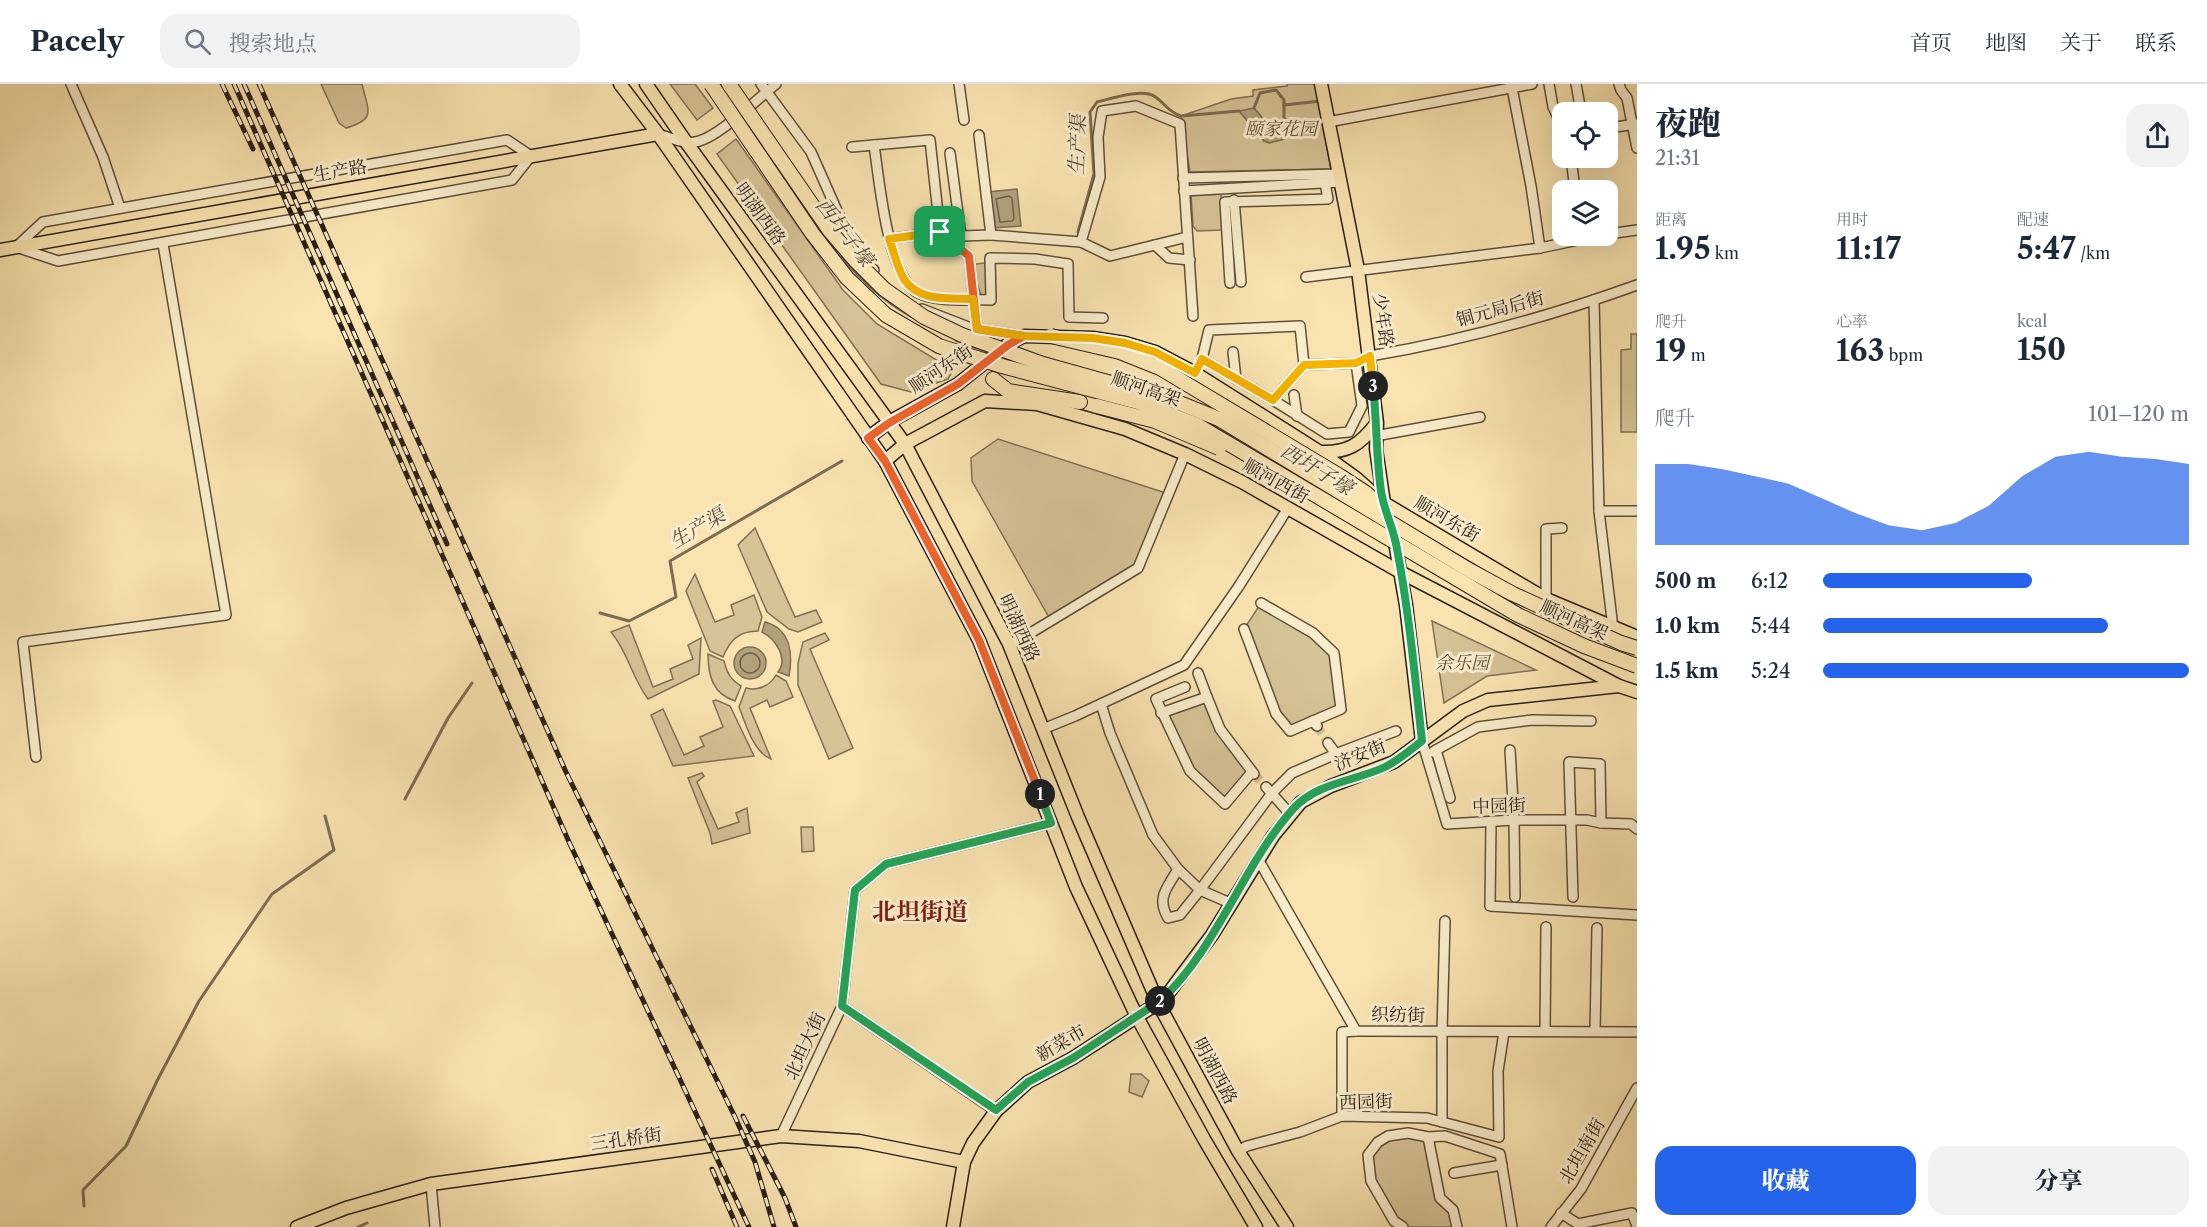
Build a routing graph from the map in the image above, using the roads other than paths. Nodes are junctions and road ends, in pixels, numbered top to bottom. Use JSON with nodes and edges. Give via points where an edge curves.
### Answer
{"nodes":[{"id":1,"x":71,"y":84,"type":"edge"},
{"id":2,"x":620,"y":84,"type":"edge"},
{"id":3,"x":646,"y":84,"type":"edge"},
{"id":4,"x":711,"y":84,"type":"edge"},
{"id":5,"x":729,"y":84,"type":"edge"},
{"id":6,"x":776,"y":84,"type":"edge"},
{"id":7,"x":959,"y":84,"type":"edge"},
{"id":8,"x":1321,"y":84,"type":"edge"},
{"id":9,"x":1532,"y":84,"type":"edge"},
{"id":10,"x":1549,"y":84,"type":"edge"},
{"id":11,"x":1576,"y":84,"type":"edge"},
{"id":12,"x":1619,"y":84,"type":"edge"},
{"id":13,"x":764,"y":87,"type":"edge"},
{"id":14,"x":1508,"y":87,"type":"edge"},
{"id":15,"x":1552,"y":102,"type":"edge"},
{"id":16,"x":1579,"y":102,"type":"edge"},
{"id":17,"x":963,"y":120,"type":"dead end"},
{"id":18,"x":1328,"y":122,"type":"junction"},
{"id":19,"x":1635,"y":125,"type":"edge"},
{"id":20,"x":1618,"y":127,"type":"edge"},
{"id":21,"x":658,"y":134,"type":"junction"},
{"id":22,"x":979,"y":135,"type":"dead end"},
{"id":23,"x":686,"y":142,"type":"junction"},
{"id":24,"x":874,"y":145,"type":"junction"},
{"id":25,"x":852,"y":147,"type":"dead end"},
{"id":26,"x":1637,"y":148,"type":"edge"},
{"id":27,"x":950,"y":153,"type":"dead end"},
{"id":28,"x":531,"y":156,"type":"junction"},
{"id":29,"x":1183,"y":178,"type":"junction"},
{"id":30,"x":1340,"y":178,"type":"junction"},
{"id":31,"x":1325,"y":183,"type":"junction"},
{"id":32,"x":1184,"y":191,"type":"junction"},
{"id":33,"x":120,"y":208,"type":"junction"},
{"id":34,"x":1637,"y":230,"type":"edge"},
{"id":35,"x":940,"y":232,"type":"junction"},
{"id":36,"x":1618,"y":233,"type":"edge"},
{"id":37,"x":991,"y":235,"type":"junction"},
{"id":38,"x":1187,"y":237,"type":"junction"},
{"id":39,"x":889,"y":239,"type":"junction"},
{"id":40,"x":1081,"y":242,"type":"junction"},
{"id":41,"x":163,"y":244,"type":"junction"},
{"id":42,"x":1155,"y":245,"type":"junction"},
{"id":43,"x":1552,"y":245,"type":"edge"},
{"id":44,"x":16,"y":247,"type":"junction"},
{"id":45,"x":1540,"y":248,"type":"junction"},
{"id":46,"x":0,"y":250,"type":"edge"},
{"id":47,"x":969,"y":256,"type":"junction"},
{"id":48,"x":990,"y":258,"type":"junction"},
{"id":49,"x":1190,"y":260,"type":"junction"},
{"id":50,"x":1358,"y":270,"type":"junction"},
{"id":51,"x":1306,"y":277,"type":"dead end"},
{"id":52,"x":1235,"y":283,"type":"dead end"},
{"id":53,"x":1637,"y":285,"type":"edge"},
{"id":54,"x":973,"y":299,"type":"junction"},
{"id":55,"x":1594,"y":300,"type":"junction"},
{"id":56,"x":1193,"y":316,"type":"dead end"},
{"id":57,"x":1103,"y":318,"type":"dead end"},
{"id":58,"x":977,"y":329,"type":"junction"},
{"id":59,"x":1024,"y":336,"type":"junction"},
{"id":60,"x":1051,"y":336,"type":"junction"},
{"id":61,"x":1008,"y":345,"type":"junction"},
{"id":62,"x":1233,"y":352,"type":"dead end"},
{"id":63,"x":1370,"y":356,"type":"junction"},
{"id":64,"x":1202,"y":359,"type":"junction"},
{"id":65,"x":1356,"y":363,"type":"junction"},
{"id":66,"x":1304,"y":365,"type":"junction"},
{"id":67,"x":1195,"y":373,"type":"junction"},
{"id":68,"x":993,"y":379,"type":"junction"},
{"id":69,"x":1236,"y":380,"type":"junction"},
{"id":70,"x":1294,"y":395,"type":"dead end"},
{"id":71,"x":1273,"y":400,"type":"junction"},
{"id":72,"x":1080,"y":402,"type":"junction"},
{"id":73,"x":1012,"y":403,"type":"junction"},
{"id":74,"x":1037,"y":404,"type":"junction"},
{"id":75,"x":1298,"y":416,"type":"junction"},
{"id":76,"x":1480,"y":417,"type":"dead end"},
{"id":77,"x":889,"y":423,"type":"junction"},
{"id":78,"x":1377,"y":423,"type":"junction"},
{"id":79,"x":1375,"y":436,"type":"junction"},
{"id":80,"x":868,"y":438,"type":"junction"},
{"id":81,"x":905,"y":444,"type":"junction"},
{"id":82,"x":1320,"y":452,"type":"junction"},
{"id":83,"x":1185,"y":454,"type":"junction"},
{"id":84,"x":885,"y":461,"type":"junction"},
{"id":85,"x":1384,"y":503,"type":"junction"},
{"id":86,"x":1288,"y":508,"type":"junction"},
{"id":87,"x":1599,"y":511,"type":"junction"},
{"id":88,"x":1637,"y":511,"type":"edge"},
{"id":89,"x":1562,"y":528,"type":"dead end"},
{"id":90,"x":1412,"y":535,"type":"junction"},
{"id":91,"x":1401,"y":547,"type":"junction"},
{"id":92,"x":1402,"y":573,"type":"junction"},
{"id":93,"x":1546,"y":599,"type":"junction"},
{"id":94,"x":1261,"y":603,"type":"dead end"},
{"id":95,"x":1244,"y":628,"type":"dead end"},
{"id":96,"x":1613,"y":628,"type":"junction"},
{"id":97,"x":1637,"y":637,"type":"edge"},
{"id":98,"x":1009,"y":644,"type":"junction"},
{"id":99,"x":1637,"y":648,"type":"edge"},
{"id":100,"x":1637,"y":666,"type":"edge"},
{"id":101,"x":1198,"y":673,"type":"dead end"},
{"id":102,"x":1619,"y":686,"type":"junction"},
{"id":103,"x":1185,"y":687,"type":"dead end"},
{"id":104,"x":1637,"y":692,"type":"edge"},
{"id":105,"x":1207,"y":697,"type":"junction"},
{"id":106,"x":1101,"y":704,"type":"junction"},
{"id":107,"x":1161,"y":713,"type":"junction"},
{"id":108,"x":1591,"y":721,"type":"dead end"},
{"id":109,"x":1043,"y":729,"type":"junction"},
{"id":110,"x":1396,"y":731,"type":"dead end"},
{"id":111,"x":1422,"y":741,"type":"junction"},
{"id":112,"x":1328,"y":743,"type":"tunnel mouth"},
{"id":113,"x":1436,"y":750,"type":"junction"},
{"id":114,"x":1510,"y":750,"type":"dead end"},
{"id":115,"x":1336,"y":754,"type":"junction"},
{"id":116,"x":36,"y":757,"type":"dead end"},
{"id":117,"x":1426,"y":757,"type":"junction"},
{"id":118,"x":1269,"y":790,"type":"junction"},
{"id":119,"x":1450,"y":798,"type":"dead end"},
{"id":120,"x":1290,"y":814,"type":"junction"},
{"id":121,"x":1514,"y":820,"type":"junction"},
{"id":122,"x":1570,"y":821,"type":"junction"},
{"id":123,"x":1491,"y":822,"type":"junction"},
{"id":124,"x":1051,"y":823,"type":"junction"},
{"id":125,"x":1601,"y":823,"type":"junction"},
{"id":126,"x":1637,"y":829,"type":"edge"},
{"id":127,"x":1258,"y":859,"type":"junction"},
{"id":128,"x":1178,"y":869,"type":"junction"},
{"id":129,"x":1200,"y":890,"type":"junction"},
{"id":130,"x":1515,"y":897,"type":"dead end"},
{"id":131,"x":1573,"y":897,"type":"dead end"},
{"id":132,"x":1230,"y":903,"type":"junction"},
{"id":133,"x":1637,"y":915,"type":"edge"},
{"id":134,"x":1445,"y":921,"type":"dead end"},
{"id":135,"x":1546,"y":927,"type":"dead end"},
{"id":136,"x":1597,"y":928,"type":"dead end"},
{"id":137,"x":1158,"y":1003,"type":"junction"},
{"id":138,"x":842,"y":1006,"type":"junction"},
{"id":139,"x":1137,"y":1017,"type":"junction"},
{"id":140,"x":1356,"y":1031,"type":"junction"},
{"id":141,"x":1545,"y":1031,"type":"junction"},
{"id":142,"x":1595,"y":1031,"type":"junction"},
{"id":143,"x":1442,"y":1032,"type":"junction"},
{"id":144,"x":1504,"y":1032,"type":"junction"},
{"id":145,"x":1637,"y":1032,"type":"edge"},
{"id":146,"x":1637,"y":1088,"type":"edge"},
{"id":147,"x":996,"y":1110,"type":"junction"},
{"id":148,"x":1342,"y":1116,"type":"junction"},
{"id":149,"x":1442,"y":1122,"type":"junction"},
{"id":150,"x":781,"y":1136,"type":"junction"},
{"id":151,"x":1428,"y":1137,"type":"junction"},
{"id":152,"x":1238,"y":1151,"type":"junction"},
{"id":153,"x":964,"y":1162,"type":"junction"},
{"id":154,"x":1502,"y":1165,"type":"junction"},
{"id":155,"x":1454,"y":1173,"type":"dead end"},
{"id":156,"x":431,"y":1184,"type":"junction"},
{"id":157,"x":1562,"y":1213,"type":"junction"},
{"id":158,"x":1578,"y":1226,"type":"edge"},
{"id":159,"x":1637,"y":1226,"type":"edge"},
{"id":160,"x":297,"y":1227,"type":"edge"},
{"id":161,"x":435,"y":1227,"type":"edge"},
{"id":162,"x":952,"y":1227,"type":"edge"},
{"id":163,"x":1256,"y":1227,"type":"edge"},
{"id":164,"x":1287,"y":1227,"type":"edge"},
{"id":165,"x":1403,"y":1227,"type":"edge"},
{"id":166,"x":1457,"y":1227,"type":"edge"},
{"id":167,"x":1512,"y":1227,"type":"edge"},
{"id":168,"x":1551,"y":1227,"type":"edge"}],
"edges":[{"from":1,"to":33,"type":"street"},
{"from":2,"to":21,"type":"main road"},
{"from":3,"to":23,"type":"main road","name":"明湖西路"},
{"from":4,"to":91,"type":"highway","name":"顺河高架","bridge":true,"via":[[812,233],[847,278],[886,315],[939,346],[1138,402],[1197,425]]},
{"from":5,"to":90,"type":"highway","name":"顺河高架","bridge":true,"via":[[855,261],[884,289],[924,317],[1043,364],[1172,400],[1219,419]]},
{"from":6,"to":13,"type":"street"},
{"from":7,"to":17,"type":"street"},
{"from":8,"to":18,"type":"main road","name":"少年路"},
{"from":9,"to":14,"type":"street"},
{"from":10,"to":15,"type":"street"},
{"from":11,"to":16,"type":"street"},
{"from":12,"to":19,"type":"street"},
{"from":13,"to":23,"type":"street","bridge":true,"via":[[754,102],[719,130],[704,139]]},
{"from":13,"to":58,"type":"street","via":[[811,152],[854,249],[885,282],[923,310]]},
{"from":14,"to":18,"type":"street"},
{"from":14,"to":45,"type":"street","via":[[1531,186]]},
{"from":18,"to":30,"type":"main road","name":"少年路"},
{"from":19,"to":20,"type":"street"},
{"from":19,"to":26,"type":"street"},
{"from":21,"to":23,"type":"street","name":"生产路"},
{"from":21,"to":28,"type":"main road","name":"生产路"},
{"from":21,"to":80,"type":"main road"},
{"from":22,"to":37,"type":"street"},
{"from":23,"to":77,"type":"main road","name":"明湖西路"},
{"from":24,"to":25,"type":"street"},
{"from":24,"to":35,"type":"street","via":[[930,140]]},
{"from":24,"to":39,"type":"street"},
{"from":27,"to":37,"type":"street","via":[[961,236]]},
{"from":28,"to":33,"type":"street","via":[[507,140]]},
{"from":28,"to":41,"type":"street","via":[[512,180]]},
{"from":28,"to":44,"type":"main road","name":"生产路"},
{"from":29,"to":30,"type":"street"},
{"from":29,"to":32,"type":"street"},
{"from":29,"to":40,"type":"street","via":[[1180,124],[1136,106],[1102,111],[1098,137],[1100,177]]},
{"from":30,"to":31,"type":"street"},
{"from":30,"to":50,"type":"main road","name":"少年路"},
{"from":31,"to":32,"type":"street"},
{"from":31,"to":52,"type":"street","via":[[1328,199],[1225,202]]},
{"from":32,"to":38,"type":"street"},
{"from":33,"to":44,"type":"street","via":[[43,222]]},
{"from":34,"to":36,"type":"street"},
{"from":35,"to":39,"type":"street"},
{"from":35,"to":47,"type":"street"},
{"from":37,"to":40,"type":"street"},
{"from":38,"to":42,"type":"street"},
{"from":38,"to":49,"type":"street"},
{"from":39,"to":54,"type":"street","via":[[904,279],[917,292],[937,298]]},
{"from":40,"to":42,"type":"street","via":[[1110,256]]},
{"from":41,"to":44,"type":"street","via":[[58,261]]},
{"from":41,"to":116,"type":"street","via":[[226,615],[23,642]]},
{"from":42,"to":49,"type":"street","via":[[1169,258]]},
{"from":43,"to":45,"type":"street"},
{"from":44,"to":46,"type":"main road","name":"生产路"},
{"from":45,"to":50,"type":"street"},
{"from":47,"to":48,"type":"street"},
{"from":47,"to":54,"type":"street"},
{"from":48,"to":54,"type":"street","via":[[991,300]]},
{"from":48,"to":57,"type":"street","via":[[1068,264],[1069,317]]},
{"from":49,"to":56,"type":"street"},
{"from":50,"to":51,"type":"street"},
{"from":50,"to":63,"type":"main road","name":"少年路"},
{"from":53,"to":55,"type":"street","name":"铜元局后街"},
{"from":54,"to":58,"type":"street"},
{"from":55,"to":63,"type":"street","name":"铜元局后街","via":[[1502,327]]},
{"from":55,"to":87,"type":"street"},
{"from":58,"to":59,"type":"street"},
{"from":59,"to":60,"type":"main road","name":"顺河东街"},
{"from":59,"to":61,"type":"main road","name":"顺河东街"},
{"from":60,"to":67,"type":"main road","name":"顺河东街","via":[[1125,343],[1155,352]]},
{"from":60,"to":90,"type":"highway","bridge":true,"via":[[1120,352],[1160,368],[1366,493]]},
{"from":61,"to":68,"type":"main road","via":[[993,364]]},
{"from":61,"to":77,"type":"main road","name":"顺河东街","via":[[958,384]]},
{"from":62,"to":69,"type":"street"},
{"from":63,"to":65,"type":"street","name":"铜元局后街"},
{"from":63,"to":78,"type":"main road","name":"少年路"},
{"from":64,"to":66,"type":"street","via":[[1209,330],[1299,326]]},
{"from":64,"to":67,"type":"street"},
{"from":64,"to":69,"type":"street"},
{"from":65,"to":66,"type":"street"},
{"from":65,"to":75,"type":"street","via":[[1362,406],[1349,432],[1328,434]]},
{"from":66,"to":71,"type":"street"},
{"from":67,"to":82,"type":"main road","name":"顺河东街"},
{"from":68,"to":72,"type":"highway","via":[[1008,391]]},
{"from":68,"to":73,"type":"main road"},
{"from":69,"to":71,"type":"street"},
{"from":70,"to":75,"type":"street"},
{"from":71,"to":75,"type":"street"},
{"from":72,"to":74,"type":"highway"},
{"from":72,"to":91,"type":"highway","bridge":true,"via":[[1155,421],[1214,445],[1340,519]]},
{"from":73,"to":74,"type":"main road","name":"顺河西街"},
{"from":73,"to":81,"type":"main road","name":"顺河西街","via":[[985,401]]},
{"from":74,"to":83,"type":"main road","name":"顺河西街","via":[[1125,429]]},
{"from":76,"to":79,"type":"street"},
{"from":77,"to":80,"type":"main road","name":"顺河东街"},
{"from":77,"to":81,"type":"main road","name":"明湖西路"},
{"from":78,"to":79,"type":"main road","name":"少年路"},
{"from":78,"to":82,"type":"main road","via":[[1364,440],[1351,447],[1334,453]]},
{"from":79,"to":85,"type":"main road","name":"少年路"},
{"from":80,"to":84,"type":"main road"},
{"from":81,"to":84,"type":"main road","name":"顺河西街"},
{"from":81,"to":98,"type":"main road","name":"明湖西路"},
{"from":82,"to":85,"type":"main road","name":"顺河东街"},
{"from":83,"to":86,"type":"main road","name":"顺河西街"},
{"from":83,"to":98,"type":"street","via":[[1138,568]]},
{"from":84,"to":124,"type":"main road","via":[[979,640]]},
{"from":85,"to":91,"type":"main road","name":"少年路","bridge":true},
{"from":85,"to":93,"type":"main road","name":"顺河东街"},
{"from":86,"to":92,"type":"main road","name":"顺河西街"},
{"from":86,"to":106,"type":"street","via":[[1184,665]]},
{"from":87,"to":88,"type":"street"},
{"from":87,"to":96,"type":"street"},
{"from":89,"to":93,"type":"street","via":[[1546,529]]},
{"from":90,"to":99,"type":"highway","name":"顺河高架","bridge":true,"via":[[1513,594]]},
{"from":91,"to":92,"type":"main road","name":"少年路"},
{"from":91,"to":100,"type":"highway","name":"顺河高架","bridge":true,"via":[[1518,615]]},
{"from":92,"to":102,"type":"main road","name":"顺河西街"},
{"from":92,"to":111,"type":"main road","name":"少年路"},
{"from":93,"to":96,"type":"main road","name":"顺河东街"},
{"from":94,"to":95,"type":"street","via":[[1313,633],[1334,653],[1341,709],[1315,724],[1290,731],[1276,714]]},
{"from":96,"to":97,"type":"main road","name":"顺河东街"},
{"from":98,"to":109,"type":"main road","name":"明湖西路"},
{"from":101,"to":105,"type":"street"},
{"from":102,"to":104,"type":"main road","name":"顺河西街"},
{"from":102,"to":111,"type":"main road","name":"济安街","via":[[1488,700],[1463,711]]},
{"from":103,"to":107,"type":"street","via":[[1156,699]]},
{"from":105,"to":107,"type":"street"},
{"from":105,"to":107,"type":"street","via":[[1220,729],[1253,773],[1225,804],[1190,771]]},
{"from":106,"to":109,"type":"street"},
{"from":106,"to":128,"type":"street","via":[[1153,835]]},
{"from":108,"to":113,"type":"street","via":[[1532,720],[1478,727]]},
{"from":109,"to":137,"type":"main road","name":"明湖西路"},
{"from":110,"to":115,"type":"street"},
{"from":111,"to":117,"type":"street","name":"中园街"},
{"from":111,"to":120,"type":"main road","name":"济安街","via":[[1383,768],[1321,790]]},
{"from":112,"to":115,"type":"street"},
{"from":113,"to":117,"type":"street"},
{"from":113,"to":119,"type":"street"},
{"from":114,"to":121,"type":"street"},
{"from":115,"to":118,"type":"street","via":[[1292,773]]},
{"from":117,"to":123,"type":"street","name":"中园街","via":[[1447,825]]},
{"from":118,"to":120,"type":"street"},
{"from":118,"to":129,"type":"street"},
{"from":120,"to":127,"type":"main road","name":"济安街"},
{"from":121,"to":122,"type":"street","name":"中园街"},
{"from":121,"to":123,"type":"street","name":"中园街"},
{"from":121,"to":130,"type":"street"},
{"from":122,"to":125,"type":"street","name":"中园街"},
{"from":122,"to":125,"type":"street","via":[[1569,762],[1600,764]]},
{"from":122,"to":131,"type":"street"},
{"from":123,"to":133,"type":"street","via":[[1490,906]]},
{"from":124,"to":138,"type":"street","name":"北坦大街","via":[[886,864],[855,890]]},
{"from":124,"to":139,"type":"main road","via":[[1076,887]]},
{"from":125,"to":126,"type":"street","name":"中园街"},
{"from":127,"to":132,"type":"main road","name":"济安街"},
{"from":127,"to":140,"type":"street","name":"织纺街"},
{"from":128,"to":129,"type":"street"},
{"from":128,"to":129,"type":"street","via":[[1162,897],[1161,907],[1168,918],[1180,915]]},
{"from":129,"to":132,"type":"street"},
{"from":132,"to":137,"type":"main road","name":"济安街","via":[[1200,953]]},
{"from":134,"to":143,"type":"street"},
{"from":135,"to":141,"type":"street"},
{"from":136,"to":142,"type":"street"},
{"from":137,"to":139,"type":"main road","name":"济安街"},
{"from":137,"to":152,"type":"main road","name":"明湖西路"},
{"from":138,"to":147,"type":"street"},
{"from":138,"to":150,"type":"street","name":"北坦大街"},
{"from":139,"to":147,"type":"main road","name":"新菜市","via":[[1028,1082]]},
{"from":139,"to":163,"type":"main road"},
{"from":140,"to":143,"type":"street","name":"织纺街"},
{"from":140,"to":148,"type":"street","via":[[1342,1032]]},
{"from":141,"to":142,"type":"street","name":"织纺街"},
{"from":141,"to":144,"type":"street","name":"织纺街"},
{"from":142,"to":145,"type":"street","name":"织纺街"},
{"from":143,"to":144,"type":"street","name":"织纺街"},
{"from":143,"to":149,"type":"street"},
{"from":144,"to":149,"type":"street","name":"西园街","via":[[1498,1071],[1498,1137]]},
{"from":146,"to":157,"type":"street","name":"北坦南街","via":[[1581,1189]]},
{"from":147,"to":153,"type":"main road","name":"新菜市"},
{"from":148,"to":149,"type":"street","name":"西园街","via":[[1427,1118]]},
{"from":148,"to":152,"type":"street","name":"西园街"},
{"from":150,"to":153,"type":"main road","name":"三孔桥街","via":[[859,1141]]},
{"from":150,"to":156,"type":"main road","name":"三孔桥街"},
{"from":151,"to":154,"type":"street","via":[[1444,1136],[1500,1154]]},
{"from":151,"to":165,"type":"street","via":[[1408,1133],[1388,1136],[1368,1155],[1371,1181],[1394,1221]]},
{"from":151,"to":166,"type":"street","via":[[1440,1198],[1453,1210]]},
{"from":152,"to":164,"type":"main road","name":"明湖西路"},
{"from":153,"to":162,"type":"main road","name":"新菜市"},
{"from":154,"to":155,"type":"street"},
{"from":154,"to":167,"type":"street"},
{"from":156,"to":160,"type":"main road","name":"三孔桥街","via":[[346,1208]]},
{"from":156,"to":161,"type":"street"},
{"from":157,"to":158,"type":"street"},
{"from":157,"to":168,"type":"street","name":"北坦南街"},
{"from":158,"to":159,"type":"street","via":[[1632,1213]]}]}
